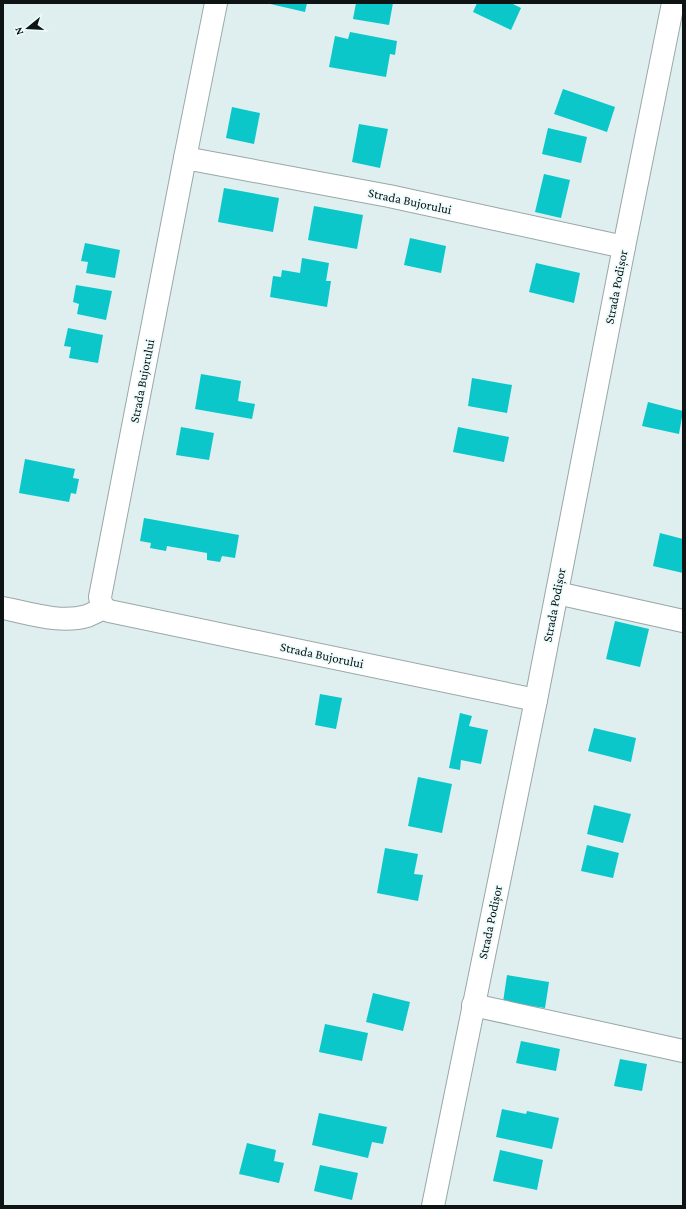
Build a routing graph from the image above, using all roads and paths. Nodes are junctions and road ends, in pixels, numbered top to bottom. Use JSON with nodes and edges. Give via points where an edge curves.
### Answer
{"nodes":[{"id":1,"x":216,"y":3,"type":"edge"},
{"id":2,"x":673,"y":3,"type":"edge"},
{"id":3,"x":185,"y":158,"type":"junction"},
{"id":4,"x":624,"y":247,"type":"junction"},
{"id":5,"x":557,"y":593,"type":"junction"},
{"id":6,"x":3,"y":608,"type":"edge"},
{"id":7,"x":104,"y":608,"type":"junction"},
{"id":8,"x":683,"y":621,"type":"edge"},
{"id":9,"x":536,"y":700,"type":"junction"},
{"id":10,"x":474,"y":1005,"type":"junction"},
{"id":11,"x":683,"y":1051,"type":"edge"},
{"id":12,"x":433,"y":1206,"type":"edge"}],
"edges":[{"from":1,"to":3,"type":"street"},
{"from":2,"to":4,"type":"street","name":"Strada Podișor"},
{"from":3,"to":4,"type":"street","name":"Strada Bujorului","via":[[389,196]]},
{"from":3,"to":7,"type":"street","name":"Strada Bujorului","via":[[100,596],[100,603]]},
{"from":4,"to":5,"type":"street","name":"Strada Podișor"},
{"from":5,"to":8,"type":"street"},
{"from":5,"to":9,"type":"street","name":"Strada Podișor"},
{"from":6,"to":7,"type":"street","via":[[70,619],[87,616]]},
{"from":7,"to":9,"type":"street","name":"Strada Bujorului"},
{"from":9,"to":10,"type":"street","name":"Strada Podișor"},
{"from":10,"to":11,"type":"street"},
{"from":10,"to":12,"type":"street","name":"Strada Podișor"}]}
